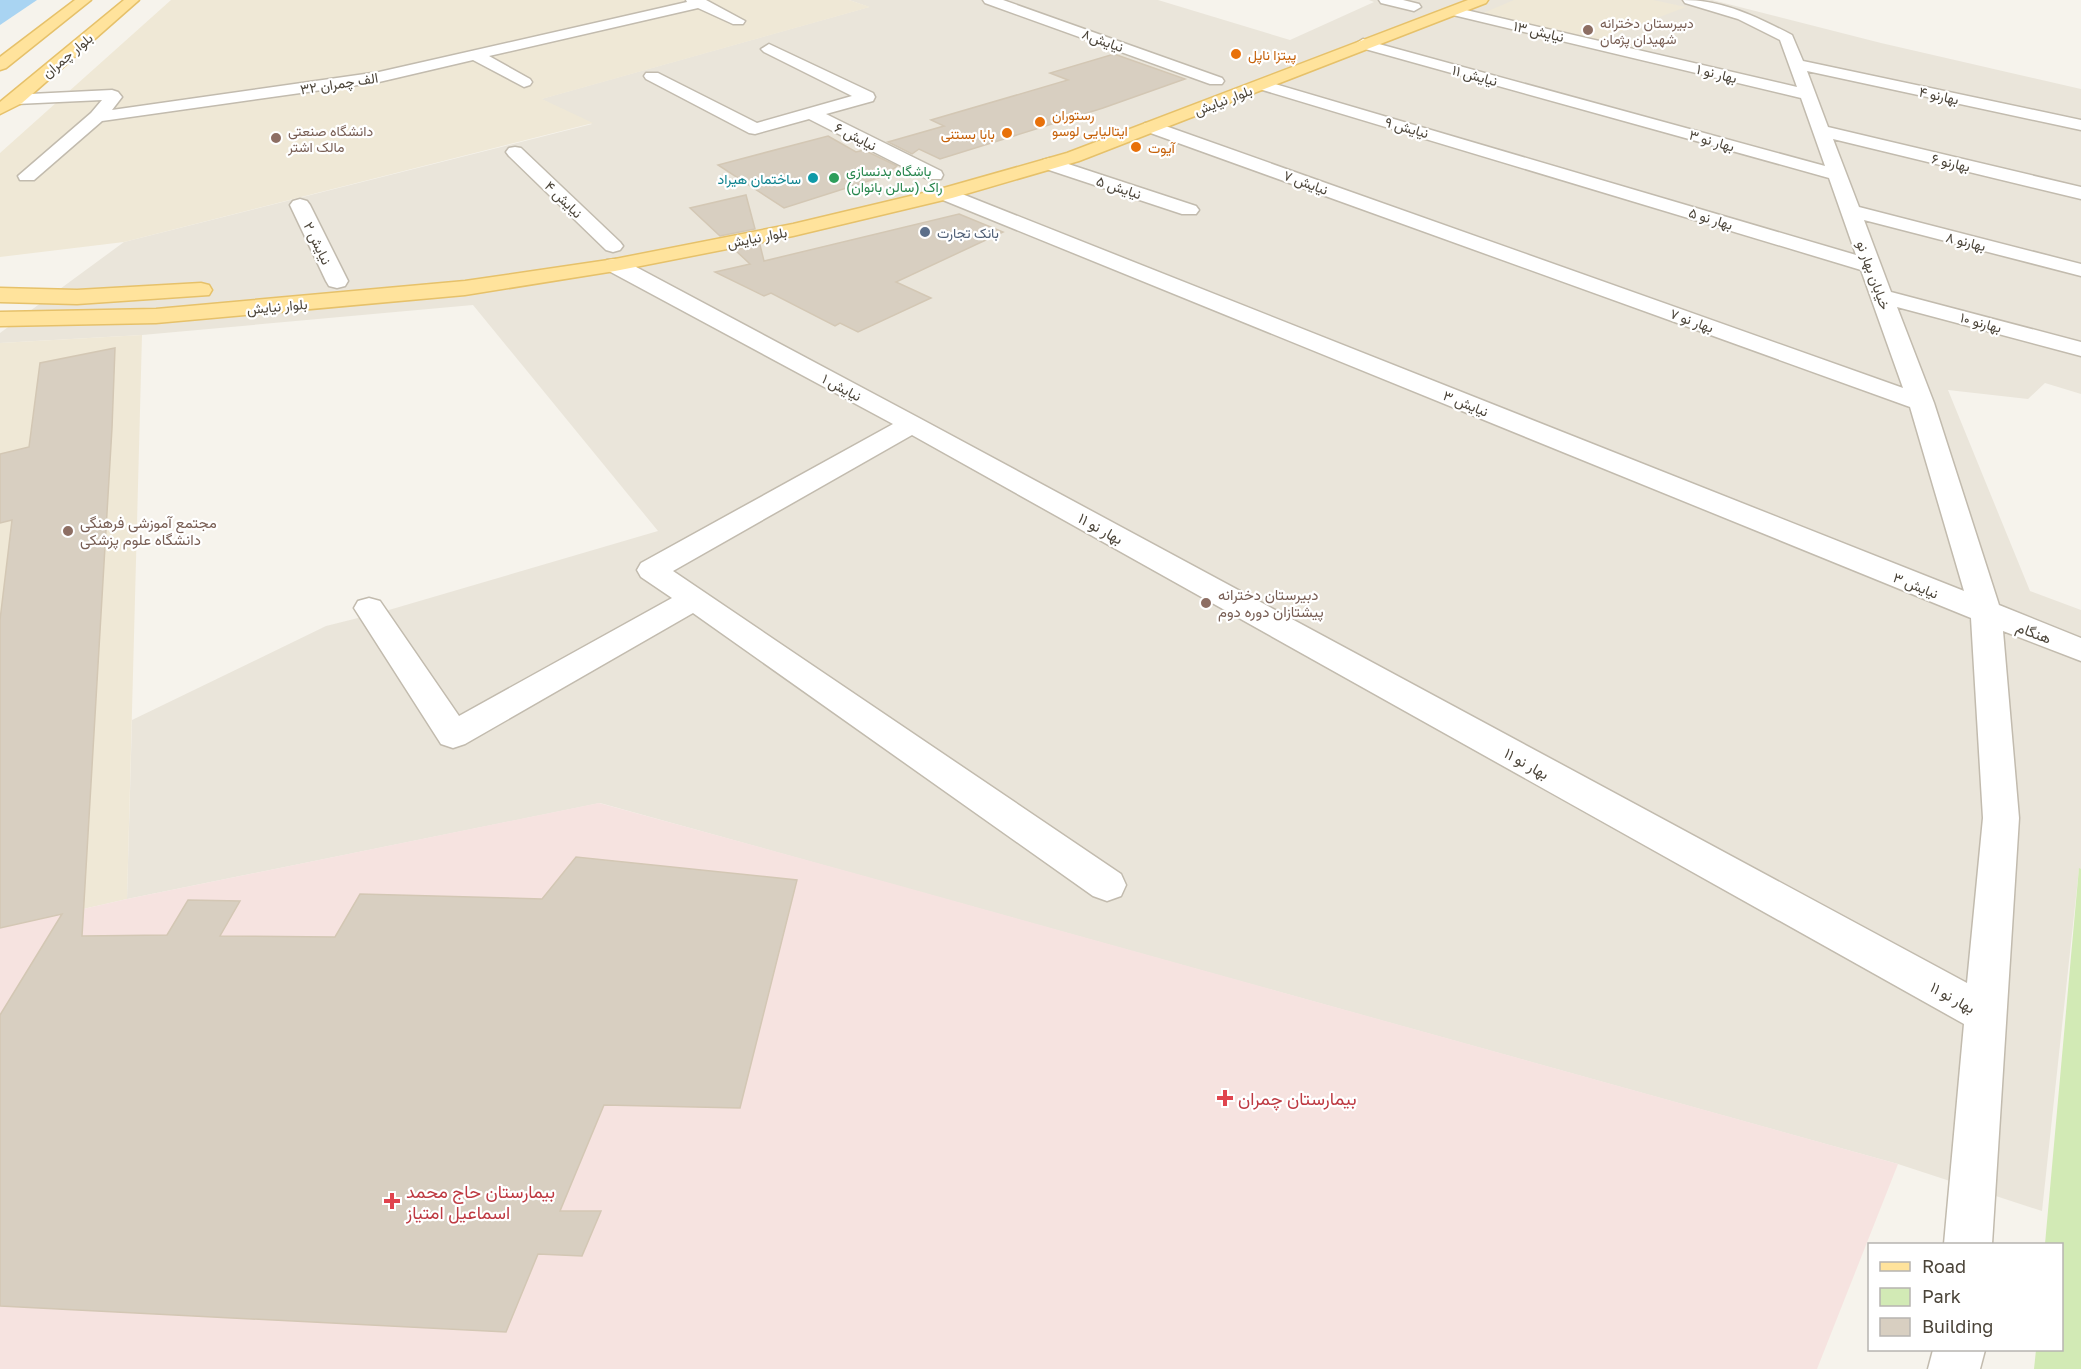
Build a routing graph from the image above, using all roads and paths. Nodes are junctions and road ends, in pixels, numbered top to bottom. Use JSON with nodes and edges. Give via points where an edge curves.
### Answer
{"nodes":[{"id":1,"x":84,"y":0,"type":"edge"},
{"id":2,"x":132,"y":0,"type":"edge"},
{"id":3,"x":990,"y":0,"type":"edge"},
{"id":4,"x":1386,"y":0,"type":"edge"},
{"id":5,"x":1434,"y":0,"type":"edge"},
{"id":6,"x":1481,"y":0,"type":"edge"},
{"id":7,"x":1689,"y":0,"type":"edge"},
{"id":8,"x":697,"y":2,"type":"edge"},
{"id":9,"x":1414,"y":7,"type":"junction"},
{"id":10,"x":1453,"y":11,"type":"junction"},
{"id":11,"x":738,"y":21,"type":"dead end"},
{"id":12,"x":1363,"y":44,"type":"junction"},
{"id":13,"x":769,"y":49,"type":"dead end"},
{"id":14,"x":1626,"y":51,"type":"joint"},
{"id":15,"x":476,"y":55,"type":"junction"},
{"id":16,"x":1797,"y":64,"type":"junction"},
{"id":17,"x":0,"y":65,"type":"edge"},
{"id":18,"x":652,"y":76,"type":"dead end"},
{"id":19,"x":1216,"y":81,"type":"junction"},
{"id":20,"x":524,"y":82,"type":"dead end"},
{"id":21,"x":1262,"y":85,"type":"junction"},
{"id":22,"x":1808,"y":95,"type":"junction"},
{"id":23,"x":16,"y":99,"type":"junction"},
{"id":24,"x":1587,"y":106,"type":"joint"},
{"id":25,"x":0,"y":109,"type":"edge"},
{"id":26,"x":811,"y":113,"type":"junction"},
{"id":27,"x":97,"y":117,"type":"junction"},
{"id":28,"x":1116,"y":120,"type":"dead end"},
{"id":29,"x":2081,"y":125,"type":"edge"},
{"id":30,"x":1151,"y":127,"type":"junction"},
{"id":31,"x":1822,"y":131,"type":"junction"},
{"id":32,"x":515,"y":152,"type":"dead end"},
{"id":33,"x":1050,"y":164,"type":"junction"},
{"id":34,"x":956,"y":169,"type":"dead end"},
{"id":35,"x":1551,"y":170,"type":"joint"},
{"id":36,"x":1838,"y":175,"type":"junction"},
{"id":37,"x":27,"y":176,"type":"dead end"},
{"id":38,"x":903,"y":183,"type":"dead end"},
{"id":39,"x":940,"y":185,"type":"junction"},
{"id":40,"x":2081,"y":193,"type":"edge"},
{"id":41,"x":300,"y":205,"type":"dead end"},
{"id":42,"x":1189,"y":210,"type":"dead end"},
{"id":43,"x":1851,"y":211,"type":"junction"},
{"id":44,"x":1462,"y":237,"type":"joint"},
{"id":45,"x":636,"y":241,"type":"dead end"},
{"id":46,"x":591,"y":249,"type":"dead end"},
{"id":47,"x":614,"y":255,"type":"junction"},
{"id":48,"x":1871,"y":266,"type":"junction"},
{"id":49,"x":2081,"y":270,"type":"edge"},
{"id":50,"x":346,"y":280,"type":"joint"},
{"id":51,"x":314,"y":282,"type":"dead end"},
{"id":52,"x":225,"y":289,"type":"dead end"},
{"id":53,"x":0,"y":295,"type":"edge"},
{"id":54,"x":1882,"y":296,"type":"junction"},
{"id":55,"x":57,"y":297,"type":"junction"},
{"id":56,"x":0,"y":319,"type":"edge"},
{"id":57,"x":32,"y":320,"type":"junction"},
{"id":58,"x":2081,"y":349,"type":"edge"},
{"id":59,"x":1921,"y":403,"type":"junction"},
{"id":60,"x":912,"y":424,"type":"junction"},
{"id":61,"x":1068,"y":510,"type":"joint"},
{"id":62,"x":694,"y":599,"type":"junction"},
{"id":63,"x":369,"y":608,"type":"dead end"},
{"id":64,"x":1986,"y":614,"type":"junction"},
{"id":65,"x":2081,"y":650,"type":"edge"},
{"id":66,"x":1107,"y":885,"type":"dead end"},
{"id":67,"x":1986,"y":1015,"type":"junction"},
{"id":68,"x":1968,"y":1243,"type":"edge"},
{"id":69,"x":1959,"y":1351,"type":"edge"},
{"id":70,"x":1954,"y":1369,"type":"edge"}],
"edges":[{"from":1,"to":17,"type":"main road"},
{"from":2,"to":23,"type":"main road","name":"بلوار چمران"},
{"from":3,"to":19,"type":"street","name":"نیایش۸"},
{"from":4,"to":9,"type":"street"},
{"from":5,"to":9,"type":"main road","name":"بلوار نیایش"},
{"from":6,"to":10,"type":"main road","name":"بلوار نیایش"},
{"from":7,"to":16,"type":"street","name":"خیابان بهار نو","via":[[1743,16],[1787,38]]},
{"from":8,"to":11,"type":"street"},
{"from":8,"to":15,"type":"street","name":"۳۲ الف چمران"},
{"from":9,"to":19,"type":"main road","name":"بلوار نیایش"},
{"from":10,"to":12,"type":"main road","name":"بلوار نیایش"},
{"from":10,"to":14,"type":"street","name":"نیایش ۱۳"},
{"from":12,"to":21,"type":"main road","name":"بلوار نیایش"},
{"from":12,"to":24,"type":"street","name":"نیایش ۱۱"},
{"from":13,"to":26,"type":"street","via":[[867,98]]},
{"from":14,"to":22,"type":"street","name":"۱ بهار نو"},
{"from":15,"to":20,"type":"street"},
{"from":15,"to":27,"type":"street","name":"۳۲ الف چمران","via":[[348,83]]},
{"from":16,"to":22,"type":"street","name":"خیابان بهار نو"},
{"from":16,"to":29,"type":"street","name":"۴ بهارنو"},
{"from":18,"to":26,"type":"street","via":[[755,129]]},
{"from":19,"to":28,"type":"main road","name":"بلوار نیایش"},
{"from":21,"to":30,"type":"main road","name":"بلوار نیایش"},
{"from":21,"to":35,"type":"street","name":"نیایش ۹"},
{"from":22,"to":31,"type":"street","name":"خیابان بهار نو"},
{"from":23,"to":25,"type":"main road","name":"بلوار چمران"},
{"from":23,"to":27,"type":"street","via":[[112,95]]},
{"from":24,"to":36,"type":"street","name":"۳ بهار نو"},
{"from":26,"to":39,"type":"street","name":"نیایش ۶"},
{"from":27,"to":37,"type":"street"},
{"from":30,"to":33,"type":"main road","name":"بلوار نیایش"},
{"from":30,"to":44,"type":"street","name":"نیایش ۷"},
{"from":31,"to":36,"type":"street","name":"خیابان بهار نو"},
{"from":31,"to":40,"type":"street","name":"۶ بهارنو"},
{"from":32,"to":47,"type":"street","name":"نیایش ۴"},
{"from":33,"to":39,"type":"main road","name":"بلوار نیایش"},
{"from":33,"to":42,"type":"street","name":"نیایش ۵"},
{"from":34,"to":39,"type":"main road","name":"بلوار نیایش"},
{"from":35,"to":48,"type":"street","name":"۵ بهار نو"},
{"from":36,"to":43,"type":"street","name":"خیابان بهار نو"},
{"from":38,"to":39,"type":"main road","name":"بلوار نیایش"},
{"from":39,"to":47,"type":"main road","name":"بلوار نیایش","via":[[793,230]]},
{"from":39,"to":64,"type":"street","name":"نیایش ۳"},
{"from":41,"to":50,"type":"street","name":"نیایش ۲"},
{"from":43,"to":48,"type":"street","name":"خیابان بهار نو"},
{"from":43,"to":49,"type":"street","name":"۸ بهارنو"},
{"from":44,"to":59,"type":"street","name":"۷ بهار نو"},
{"from":45,"to":47,"type":"main road","name":"بلوار نیایش"},
{"from":46,"to":47,"type":"main road","name":"بلوار نیایش"},
{"from":47,"to":57,"type":"main road","name":"بلوار نیایش","via":[[465,288],[156,316]]},
{"from":47,"to":60,"type":"street","name":"نیایش ۱"},
{"from":48,"to":54,"type":"street","name":"خیابان بهار نو"},
{"from":50,"to":51,"type":"main road","name":"بلوار نیایش"},
{"from":52,"to":55,"type":"main road"},
{"from":53,"to":55,"type":"main road"},
{"from":54,"to":58,"type":"street","name":"۱۰ بهارنو"},
{"from":54,"to":59,"type":"street","name":"خیابان بهار نو"},
{"from":55,"to":57,"type":"main road"},
{"from":56,"to":57,"type":"main road","name":"بلوار نیایش"},
{"from":59,"to":64,"type":"street","name":"خیابان بهار نو"},
{"from":60,"to":61,"type":"street","name":"نیایش ۱"},
{"from":60,"to":62,"type":"street","via":[[652,570]]},
{"from":61,"to":67,"type":"street","name":"۱۱ بهار نو"},
{"from":62,"to":63,"type":"street","via":[[453,735]]},
{"from":62,"to":66,"type":"street"},
{"from":64,"to":65,"type":"street","name":"هنگام"},
{"from":64,"to":67,"type":"street","name":"خیابان بهار نو","via":[[2001,818]]},
{"from":67,"to":68,"type":"street","name":"خیابان بهار نو"},
{"from":69,"to":70,"type":"street"}]}
